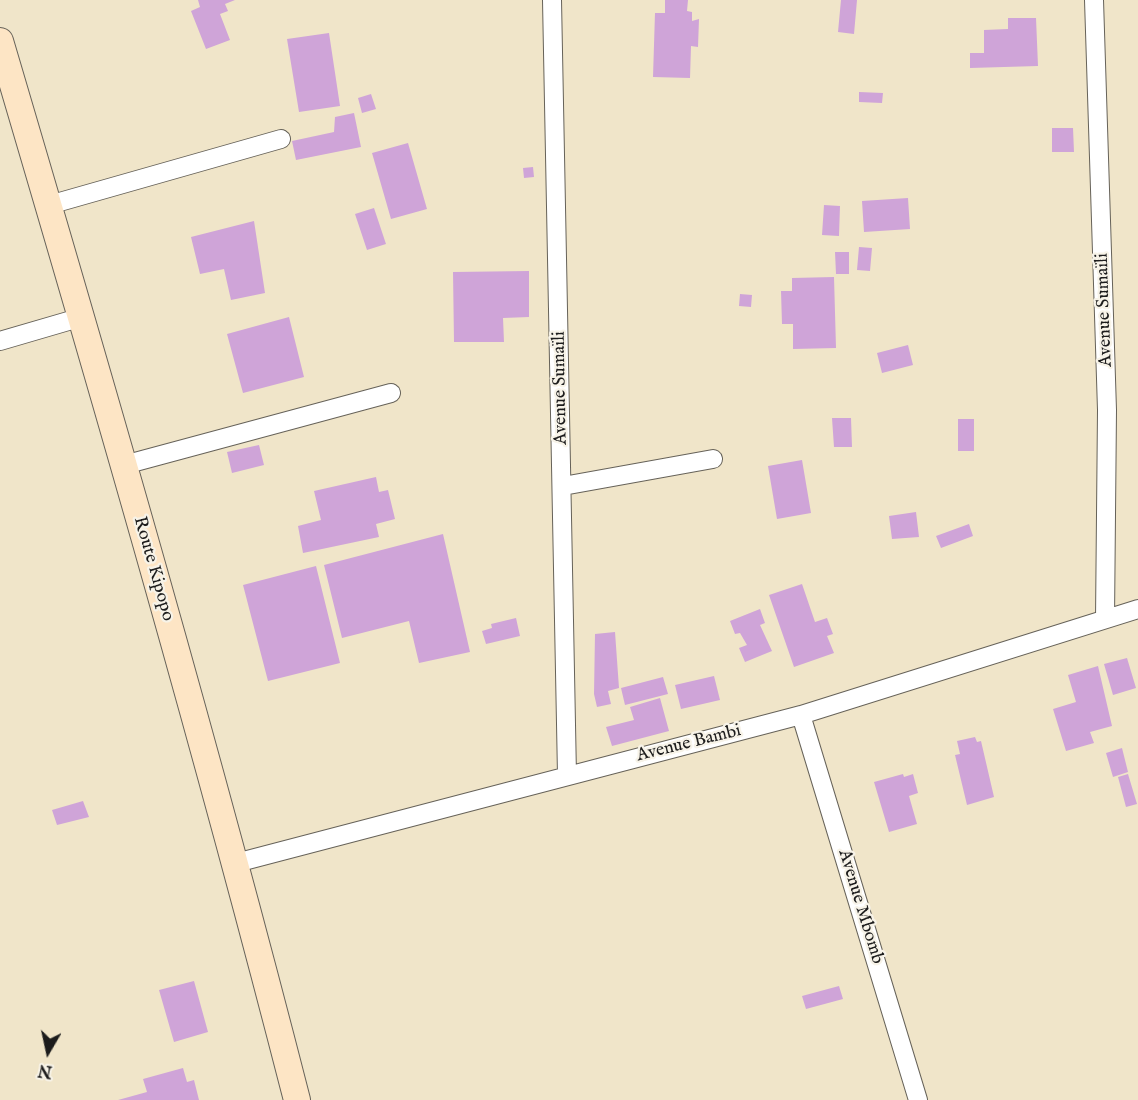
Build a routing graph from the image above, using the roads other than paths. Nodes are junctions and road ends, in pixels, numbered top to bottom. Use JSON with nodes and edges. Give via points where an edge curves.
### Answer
{"nodes":[{"id":1,"x":552,"y":0,"type":"edge"},
{"id":2,"x":1094,"y":0,"type":"edge"},
{"id":3,"x":0,"y":41,"type":"edge"},
{"id":4,"x":281,"y":139,"type":"dead end"},
{"id":5,"x":49,"y":206,"type":"junction"},
{"id":6,"x":82,"y":317,"type":"junction"},
{"id":7,"x":0,"y":341,"type":"edge"},
{"id":8,"x":391,"y":393,"type":"dead end"},
{"id":9,"x":714,"y":459,"type":"dead end"},
{"id":10,"x":124,"y":465,"type":"junction"},
{"id":11,"x":563,"y":486,"type":"junction"},
{"id":12,"x":1138,"y":609,"type":"edge"},
{"id":13,"x":1105,"y":619,"type":"junction"},
{"id":14,"x":801,"y":715,"type":"junction"},
{"id":15,"x":567,"y":775,"type":"junction"},
{"id":16,"x":236,"y":863,"type":"junction"},
{"id":17,"x":297,"y":1100,"type":"edge"},
{"id":18,"x":918,"y":1100,"type":"edge"}],
"edges":[{"from":1,"to":11,"type":"street","name":"Avenue Sumaïli"},
{"from":2,"to":13,"type":"street","name":"Avenue Sumaïli","via":[[1107,410]]},
{"from":3,"to":5,"type":"main road","name":"Route Kipopo"},
{"from":4,"to":5,"type":"street"},
{"from":5,"to":6,"type":"main road","name":"Route Kipopo"},
{"from":6,"to":7,"type":"street"},
{"from":6,"to":10,"type":"main road","name":"Route Kipopo"},
{"from":8,"to":10,"type":"street"},
{"from":9,"to":11,"type":"street"},
{"from":10,"to":16,"type":"main road","name":"Route Kipopo"},
{"from":11,"to":15,"type":"street","name":"Avenue Sumaïli"},
{"from":12,"to":13,"type":"street","name":"Avenue Bambi"},
{"from":13,"to":14,"type":"street","name":"Avenue Bambi"},
{"from":14,"to":15,"type":"street","name":"Avenue Bambi"},
{"from":14,"to":18,"type":"street","name":"Avenue Mbomb"},
{"from":15,"to":16,"type":"street","name":"Avenue Bambi"},
{"from":16,"to":17,"type":"main road","name":"Route Kipopo"}]}
